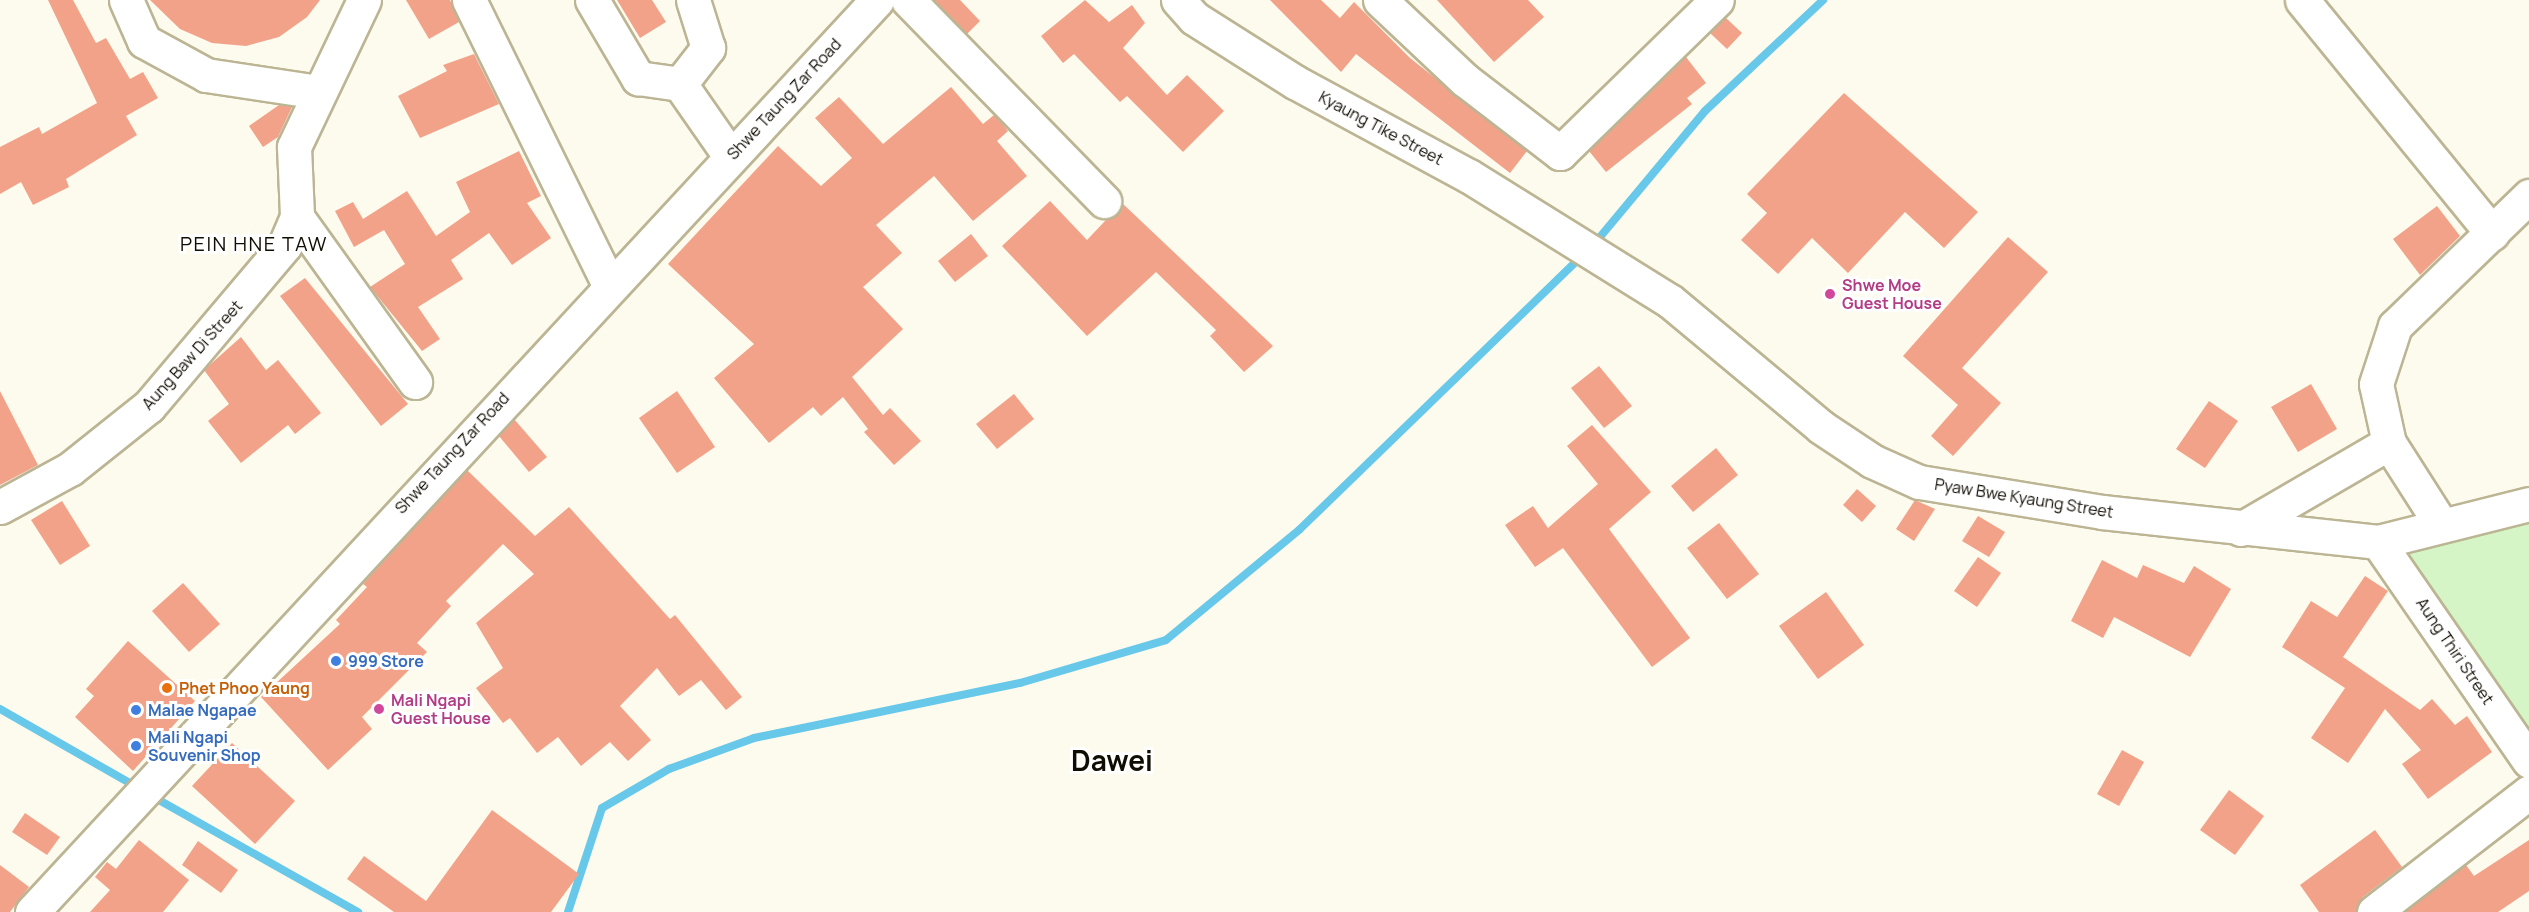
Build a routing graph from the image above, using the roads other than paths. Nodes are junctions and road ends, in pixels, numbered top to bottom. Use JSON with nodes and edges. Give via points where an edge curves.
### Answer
{"nodes":[{"id":1,"x":126,"y":0,"type":"edge"},
{"id":2,"x":364,"y":0,"type":"edge"},
{"id":3,"x":469,"y":0,"type":"edge"},
{"id":4,"x":592,"y":0,"type":"edge"},
{"id":5,"x":693,"y":0,"type":"edge"},
{"id":6,"x":877,"y":0,"type":"edge"},
{"id":7,"x":908,"y":0,"type":"edge"},
{"id":8,"x":1178,"y":0,"type":"edge"},
{"id":9,"x":1380,"y":0,"type":"edge"},
{"id":10,"x":1717,"y":0,"type":"edge"},
{"id":11,"x":2302,"y":0,"type":"edge"},
{"id":12,"x":680,"y":84,"type":"junction"},
{"id":13,"x":319,"y":92,"type":"junction"},
{"id":14,"x":730,"y":156,"type":"junction"},
{"id":15,"x":2529,"y":196,"type":"edge"},
{"id":16,"x":1104,"y":201,"type":"dead end"},
{"id":17,"x":297,"y":217,"type":"junction"},
{"id":18,"x":2492,"y":233,"type":"junction"},
{"id":19,"x":1589,"y":249,"type":"joint"},
{"id":20,"x":609,"y":284,"type":"junction"},
{"id":21,"x":415,"y":382,"type":"dead end"},
{"id":22,"x":2389,"y":442,"type":"junction"},
{"id":23,"x":2529,"y":504,"type":"edge"},
{"id":24,"x":0,"y":507,"type":"edge"},
{"id":25,"x":2442,"y":526,"type":"junction"},
{"id":26,"x":2241,"y":529,"type":"junction"},
{"id":27,"x":2378,"y":542,"type":"junction"},
{"id":28,"x":2529,"y":761,"type":"edge"},
{"id":29,"x":2529,"y":792,"type":"edge"},
{"id":30,"x":32,"y":912,"type":"edge"},
{"id":31,"x":2374,"y":912,"type":"edge"}],
"edges":[{"from":1,"to":13,"type":"street","via":[[144,41],[206,75]]},
{"from":2,"to":13,"type":"street"},
{"from":3,"to":20,"type":"street"},
{"from":4,"to":12,"type":"street","via":[[638,78]]},
{"from":5,"to":12,"type":"street","via":[[708,48]]},
{"from":6,"to":14,"type":"street","name":"Shwe Taung Zar Road"},
{"from":7,"to":16,"type":"street"},
{"from":8,"to":19,"type":"street","name":"Kyaung Tike Street","via":[[1194,18],[1295,82],[1468,176]]},
{"from":9,"to":10,"type":"street","via":[[1465,80],[1560,153]]},
{"from":11,"to":18,"type":"street"},
{"from":12,"to":14,"type":"street"},
{"from":13,"to":17,"type":"street","via":[[294,147]]},
{"from":14,"to":20,"type":"street","name":"Shwe Taung Zar Road"},
{"from":15,"to":18,"type":"street"},
{"from":17,"to":21,"type":"street"},
{"from":17,"to":24,"type":"street","name":"Aung Baw Di Street","via":[[285,245],[149,406],[70,469]]},
{"from":18,"to":22,"type":"street","via":[[2395,326],[2376,384]]},
{"from":19,"to":26,"type":"street","name":"Pyaw Bwe Kyaung Street","via":[[1670,301],[1821,428],[1881,465],[1919,482]]},
{"from":20,"to":30,"type":"street","name":"Shwe Taung Zar Road"},
{"from":22,"to":25,"type":"street"},
{"from":22,"to":26,"type":"street"},
{"from":23,"to":25,"type":"street","name":"Pyaw Bwe Kyaung Street"},
{"from":25,"to":27,"type":"street","name":"Pyaw Bwe Kyaung Street"},
{"from":26,"to":27,"type":"street","name":"Pyaw Bwe Kyaung Street"},
{"from":27,"to":28,"type":"street","name":"Aung Thiri Street"},
{"from":29,"to":31,"type":"street"}]}
